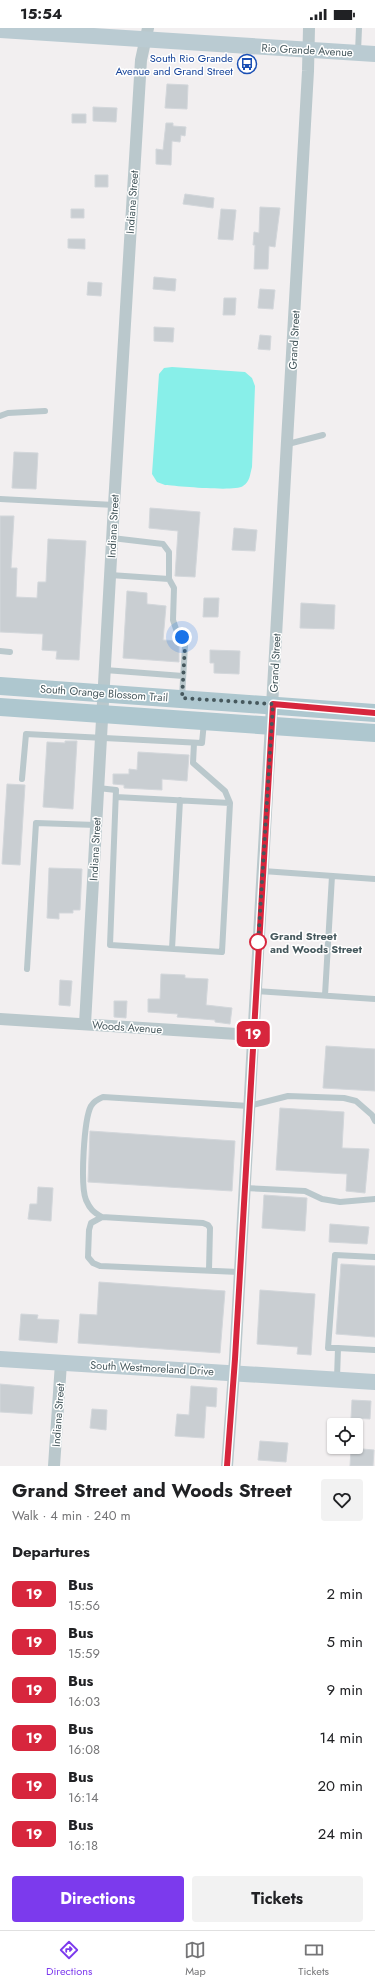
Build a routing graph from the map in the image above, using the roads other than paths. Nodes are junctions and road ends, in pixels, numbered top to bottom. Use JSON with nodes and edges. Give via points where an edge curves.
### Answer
{"nodes":[{"id":1,"x":309,"y":28,"type":"edge"},
{"id":2,"x":359,"y":28,"type":"edge"},
{"id":3,"x":0,"y":30,"type":"edge"},
{"id":4,"x":147,"y":34,"type":"edge"},
{"id":5,"x":309,"y":51,"type":"junction"},
{"id":6,"x":358,"y":53,"type":"junction"},
{"id":7,"x":375,"y":54,"type":"edge"},
{"id":8,"x":45,"y":411,"type":"dead end"},
{"id":9,"x":0,"y":416,"type":"edge"},
{"id":10,"x":323,"y":435,"type":"dead end"},
{"id":11,"x":288,"y":444,"type":"junction"},
{"id":12,"x":0,"y":499,"type":"edge"},
{"id":13,"x":114,"y":505,"type":"junction"},
{"id":14,"x":112,"y":538,"type":"junction"},
{"id":15,"x":110,"y":575,"type":"junction"},
{"id":16,"x":169,"y":579,"type":"junction"},
{"id":17,"x":0,"y":651,"type":"edge"},
{"id":18,"x":10,"y":652,"type":"dead end"},
{"id":19,"x":105,"y":670,"type":"junction"},
{"id":20,"x":184,"y":676,"type":"junction"},
{"id":21,"x":0,"y":686,"type":"edge"},
{"id":22,"x":104,"y":693,"type":"junction"},
{"id":23,"x":182,"y":698,"type":"junction"},
{"id":24,"x":273,"y":704,"type":"junction"},
{"id":25,"x":0,"y":707,"type":"edge"},
{"id":26,"x":375,"y":713,"type":"edge"},
{"id":27,"x":102,"y":715,"type":"junction"},
{"id":28,"x":204,"y":721,"type":"junction"},
{"id":29,"x":271,"y":725,"type":"junction"},
{"id":30,"x":375,"y":733,"type":"edge"},
{"id":31,"x":101,"y":738,"type":"junction"},
{"id":32,"x":194,"y":743,"type":"junction"},
{"id":33,"x":22,"y":779,"type":"dead end"},
{"id":34,"x":98,"y":788,"type":"junction"},
{"id":35,"x":116,"y":797,"type":"junction"},
{"id":36,"x":180,"y":800,"type":"junction"},
{"id":37,"x":230,"y":803,"type":"junction"},
{"id":38,"x":96,"y":825,"type":"junction"},
{"id":39,"x":262,"y":871,"type":"junction"},
{"id":40,"x":332,"y":876,"type":"junction"},
{"id":41,"x":375,"y":879,"type":"edge"},
{"id":42,"x":172,"y":949,"type":"junction"},
{"id":43,"x":27,"y":969,"type":"dead end"},
{"id":44,"x":256,"y":991,"type":"junction"},
{"id":45,"x":325,"y":995,"type":"junction"},
{"id":46,"x":375,"y":999,"type":"edge"},
{"id":47,"x":0,"y":1019,"type":"edge"},
{"id":48,"x":85,"y":1024,"type":"junction"},
{"id":49,"x":253,"y":1035,"type":"junction"},
{"id":50,"x":249,"y":1106,"type":"junction"},
{"id":51,"x":375,"y":1121,"type":"edge"},
{"id":52,"x":244,"y":1188,"type":"junction"},
{"id":53,"x":375,"y":1199,"type":"edge"},
{"id":54,"x":102,"y":1217,"type":"junction"},
{"id":55,"x":375,"y":1258,"type":"edge"},
{"id":56,"x":209,"y":1270,"type":"junction"},
{"id":57,"x":239,"y":1272,"type":"junction"},
{"id":58,"x":338,"y":1348,"type":"junction"},
{"id":59,"x":375,"y":1350,"type":"edge"},
{"id":60,"x":0,"y":1359,"type":"edge"},
{"id":61,"x":61,"y":1363,"type":"junction"},
{"id":62,"x":234,"y":1373,"type":"junction"},
{"id":63,"x":337,"y":1379,"type":"junction"},
{"id":64,"x":375,"y":1382,"type":"edge"},
{"id":65,"x":54,"y":1466,"type":"edge"},
{"id":66,"x":227,"y":1466,"type":"edge"}],
"edges":[{"from":1,"to":5,"type":"street","name":"Grand Street"},
{"from":2,"to":6,"type":"lane"},
{"from":3,"to":4,"type":"street","name":"Rio Grande Avenue"},
{"from":4,"to":5,"type":"street","name":"Rio Grande Avenue"},
{"from":4,"to":13,"type":"street","name":"Indiana Street","via":[[141,60]]},
{"from":5,"to":6,"type":"street","name":"Rio Grande Avenue"},
{"from":5,"to":11,"type":"street","name":"Grand Street"},
{"from":6,"to":7,"type":"street","name":"Rio Grande Avenue"},
{"from":8,"to":9,"type":"lane","via":[[8,413]]},
{"from":10,"to":11,"type":"lane"},
{"from":11,"to":24,"type":"street","name":"Grand Street"},
{"from":12,"to":13,"type":"lane"},
{"from":13,"to":14,"type":"street","name":"Indiana Street"},
{"from":14,"to":15,"type":"street","name":"Indiana Street"},
{"from":14,"to":16,"type":"lane","via":[[163,544],[169,552]]},
{"from":15,"to":16,"type":"lane"},
{"from":15,"to":19,"type":"street","name":"Indiana Street"},
{"from":16,"to":20,"type":"lane","via":[[174,588],[173,620],[185,646]]},
{"from":17,"to":18,"type":"lane"},
{"from":19,"to":20,"type":"lane"},
{"from":19,"to":22,"type":"street","name":"Indiana Street"},
{"from":20,"to":23,"type":"lane"},
{"from":21,"to":22,"type":"main road","name":"South Orange Blossom Trail"},
{"from":22,"to":23,"type":"main road","name":"South Orange Blossom Trail"},
{"from":22,"to":27,"type":"street","name":"Indiana Street"},
{"from":23,"to":24,"type":"main road","name":"South Orange Blossom Trail"},
{"from":24,"to":26,"type":"main road","name":"South Orange Blossom Trail"},
{"from":24,"to":29,"type":"street","name":"Grand Street"},
{"from":25,"to":27,"type":"main road","name":"South Orange Blossom Trail"},
{"from":27,"to":28,"type":"main road","name":"South Orange Blossom Trail"},
{"from":27,"to":31,"type":"street","name":"Indiana Street"},
{"from":28,"to":29,"type":"main road","name":"South Orange Blossom Trail"},
{"from":28,"to":32,"type":"lane","via":[[202,743]]},
{"from":29,"to":30,"type":"main road","name":"South Orange Blossom Trail"},
{"from":29,"to":39,"type":"street","name":"Grand Street"},
{"from":31,"to":32,"type":"lane"},
{"from":31,"to":33,"type":"lane","via":[[26,734]]},
{"from":31,"to":34,"type":"street","name":"Indiana Street"},
{"from":32,"to":37,"type":"lane","via":[[194,763],[225,790]]},
{"from":34,"to":35,"type":"lane","via":[[116,790]]},
{"from":34,"to":38,"type":"street","name":"Indiana Street"},
{"from":35,"to":36,"type":"lane"},
{"from":35,"to":42,"type":"lane","via":[[110,946]]},
{"from":36,"to":37,"type":"lane"},
{"from":36,"to":42,"type":"lane"},
{"from":37,"to":42,"type":"lane","via":[[222,952]]},
{"from":38,"to":43,"type":"lane","via":[[36,823]]},
{"from":38,"to":48,"type":"street","name":"Indiana Street"},
{"from":39,"to":40,"type":"lane"},
{"from":39,"to":44,"type":"street","name":"Grand Street"},
{"from":40,"to":41,"type":"lane"},
{"from":40,"to":45,"type":"lane"},
{"from":44,"to":45,"type":"lane"},
{"from":44,"to":49,"type":"street","name":"Grand Street"},
{"from":45,"to":46,"type":"lane"},
{"from":47,"to":48,"type":"street","name":"Woods Avenue"},
{"from":48,"to":49,"type":"street","name":"Woods Avenue"},
{"from":49,"to":50,"type":"street","name":"Grand Street"},
{"from":50,"to":51,"type":"lane","via":[[288,1096],[344,1098],[356,1101]]},
{"from":50,"to":52,"type":"street","name":"Grand Street"},
{"from":50,"to":54,"type":"lane","via":[[103,1097],[97,1099],[91,1106],[86,1121],[83,1188],[92,1212]]},
{"from":52,"to":53,"type":"lane","via":[[305,1191],[322,1199],[340,1202]]},
{"from":52,"to":57,"type":"street","name":"Grand Street"},
{"from":54,"to":56,"type":"lane","via":[[208,1225]]},
{"from":54,"to":56,"type":"lane","via":[[91,1223],[89,1230],[88,1257],[93,1263],[100,1266]]},
{"from":55,"to":58,"type":"lane","via":[[334,1255],[328,1348]]},
{"from":56,"to":57,"type":"lane"},
{"from":57,"to":62,"type":"street","name":"Grand Street"},
{"from":58,"to":59,"type":"lane"},
{"from":58,"to":63,"type":"lane"},
{"from":60,"to":61,"type":"street","name":"South Westmoreland Drive"},
{"from":61,"to":62,"type":"street","name":"South Westmoreland Drive"},
{"from":61,"to":65,"type":"street","name":"Indiana Street"},
{"from":62,"to":63,"type":"street","name":"South Westmoreland Drive"},
{"from":62,"to":66,"type":"street","name":"Grand Street"},
{"from":63,"to":64,"type":"street","name":"South Westmoreland Drive"}]}
